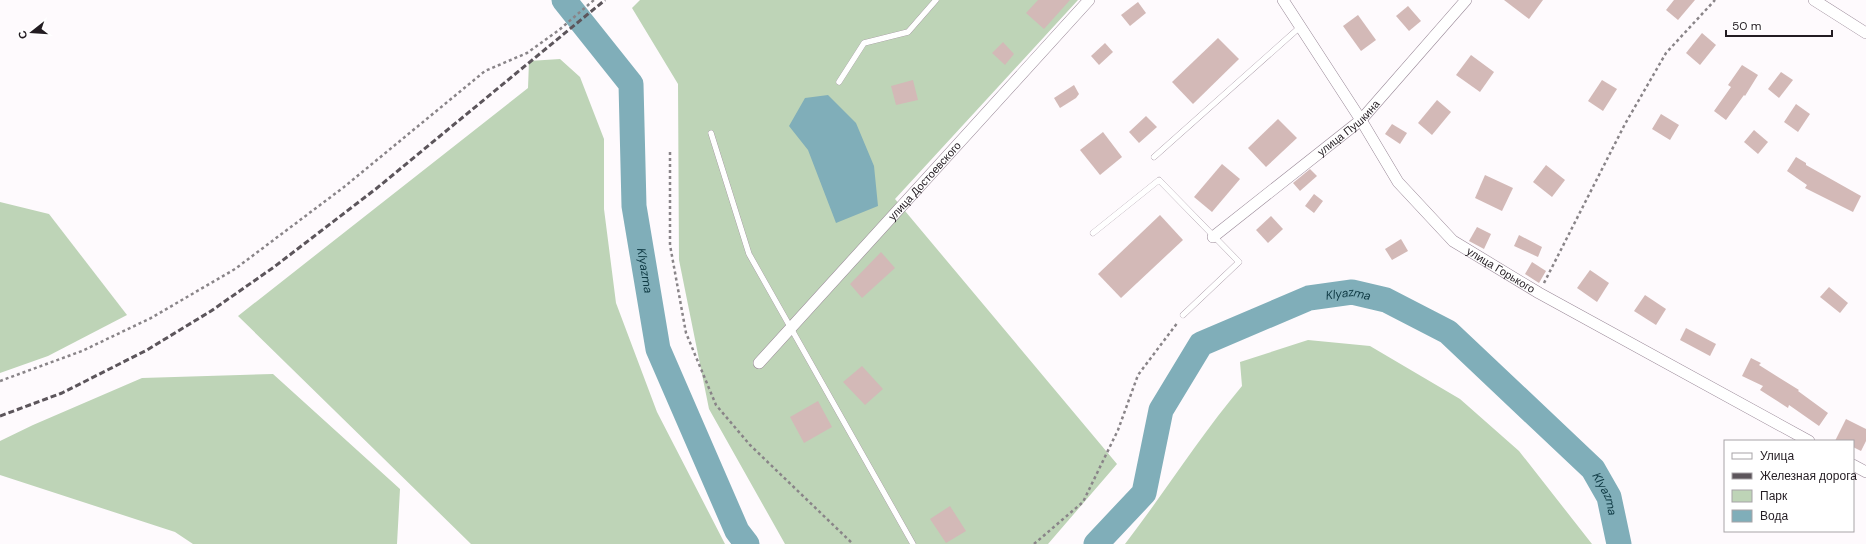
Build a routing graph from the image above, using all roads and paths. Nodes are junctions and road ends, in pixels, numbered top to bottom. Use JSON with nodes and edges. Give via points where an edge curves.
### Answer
{"nodes":[{"id":1,"x":594,"y":0,"type":"edge"},
{"id":2,"x":936,"y":0,"type":"edge"},
{"id":3,"x":1089,"y":0,"type":"edge"},
{"id":4,"x":1283,"y":0,"type":"edge"},
{"id":5,"x":1466,"y":0,"type":"edge"},
{"id":6,"x":1715,"y":0,"type":"edge"},
{"id":7,"x":1814,"y":0,"type":"edge"},
{"id":8,"x":1300,"y":27,"type":"junction"},
{"id":9,"x":1866,"y":33,"type":"edge"},
{"id":10,"x":839,"y":82,"type":"dead end"},
{"id":11,"x":1361,"y":120,"type":"junction"},
{"id":12,"x":711,"y":133,"type":"dead end"},
{"id":13,"x":670,"y":152,"type":"dead end"},
{"id":14,"x":1154,"y":157,"type":"dead end"},
{"id":15,"x":1093,"y":233,"type":"dead end"},
{"id":16,"x":1213,"y":237,"type":"junction"},
{"id":17,"x":1539,"y":293,"type":"junction"},
{"id":18,"x":1183,"y":315,"type":"joint"},
{"id":19,"x":790,"y":329,"type":"junction"},
{"id":20,"x":760,"y":363,"type":"dead end"},
{"id":21,"x":0,"y":381,"type":"edge"},
{"id":22,"x":1806,"y":440,"type":"edge"},
{"id":23,"x":1854,"y":466,"type":"edge"},
{"id":24,"x":1866,"y":472,"type":"edge"},
{"id":25,"x":853,"y":544,"type":"edge"},
{"id":26,"x":913,"y":544,"type":"edge"},
{"id":27,"x":1034,"y":544,"type":"edge"}],
"edges":[{"from":1,"to":21,"type":"path","via":[[527,53],[485,71],[344,187],[235,269],[151,318],[82,351]]},
{"from":2,"to":10,"type":"lane","via":[[908,32],[864,43]]},
{"from":3,"to":19,"type":"street","name":"улица Достоевского"},
{"from":4,"to":8,"type":"street","name":"улица Горького"},
{"from":5,"to":11,"type":"street","name":"улица Пушкина"},
{"from":6,"to":17,"type":"path","via":[[1666,53],[1625,124]]},
{"from":7,"to":9,"type":"street"},
{"from":8,"to":11,"type":"street","name":"улица Горького"},
{"from":8,"to":14,"type":"lane"},
{"from":11,"to":16,"type":"street","name":"улица Пушкина"},
{"from":11,"to":17,"type":"street","name":"улица Горького","via":[[1398,182],[1453,241]]},
{"from":12,"to":19,"type":"lane","via":[[749,254]]},
{"from":13,"to":25,"type":"path","via":[[670,245],[686,334],[716,405],[750,444]]},
{"from":15,"to":16,"type":"lane","via":[[1159,180]]},
{"from":16,"to":18,"type":"lane","via":[[1239,262]]},
{"from":17,"to":22,"type":"street","name":"улица Горького"},
{"from":18,"to":27,"type":"path","via":[[1138,376],[1118,430],[1084,502]]},
{"from":19,"to":20,"type":"street","name":"улица Достоевского"},
{"from":19,"to":26,"type":"lane"},
{"from":23,"to":24,"type":"street"}]}
